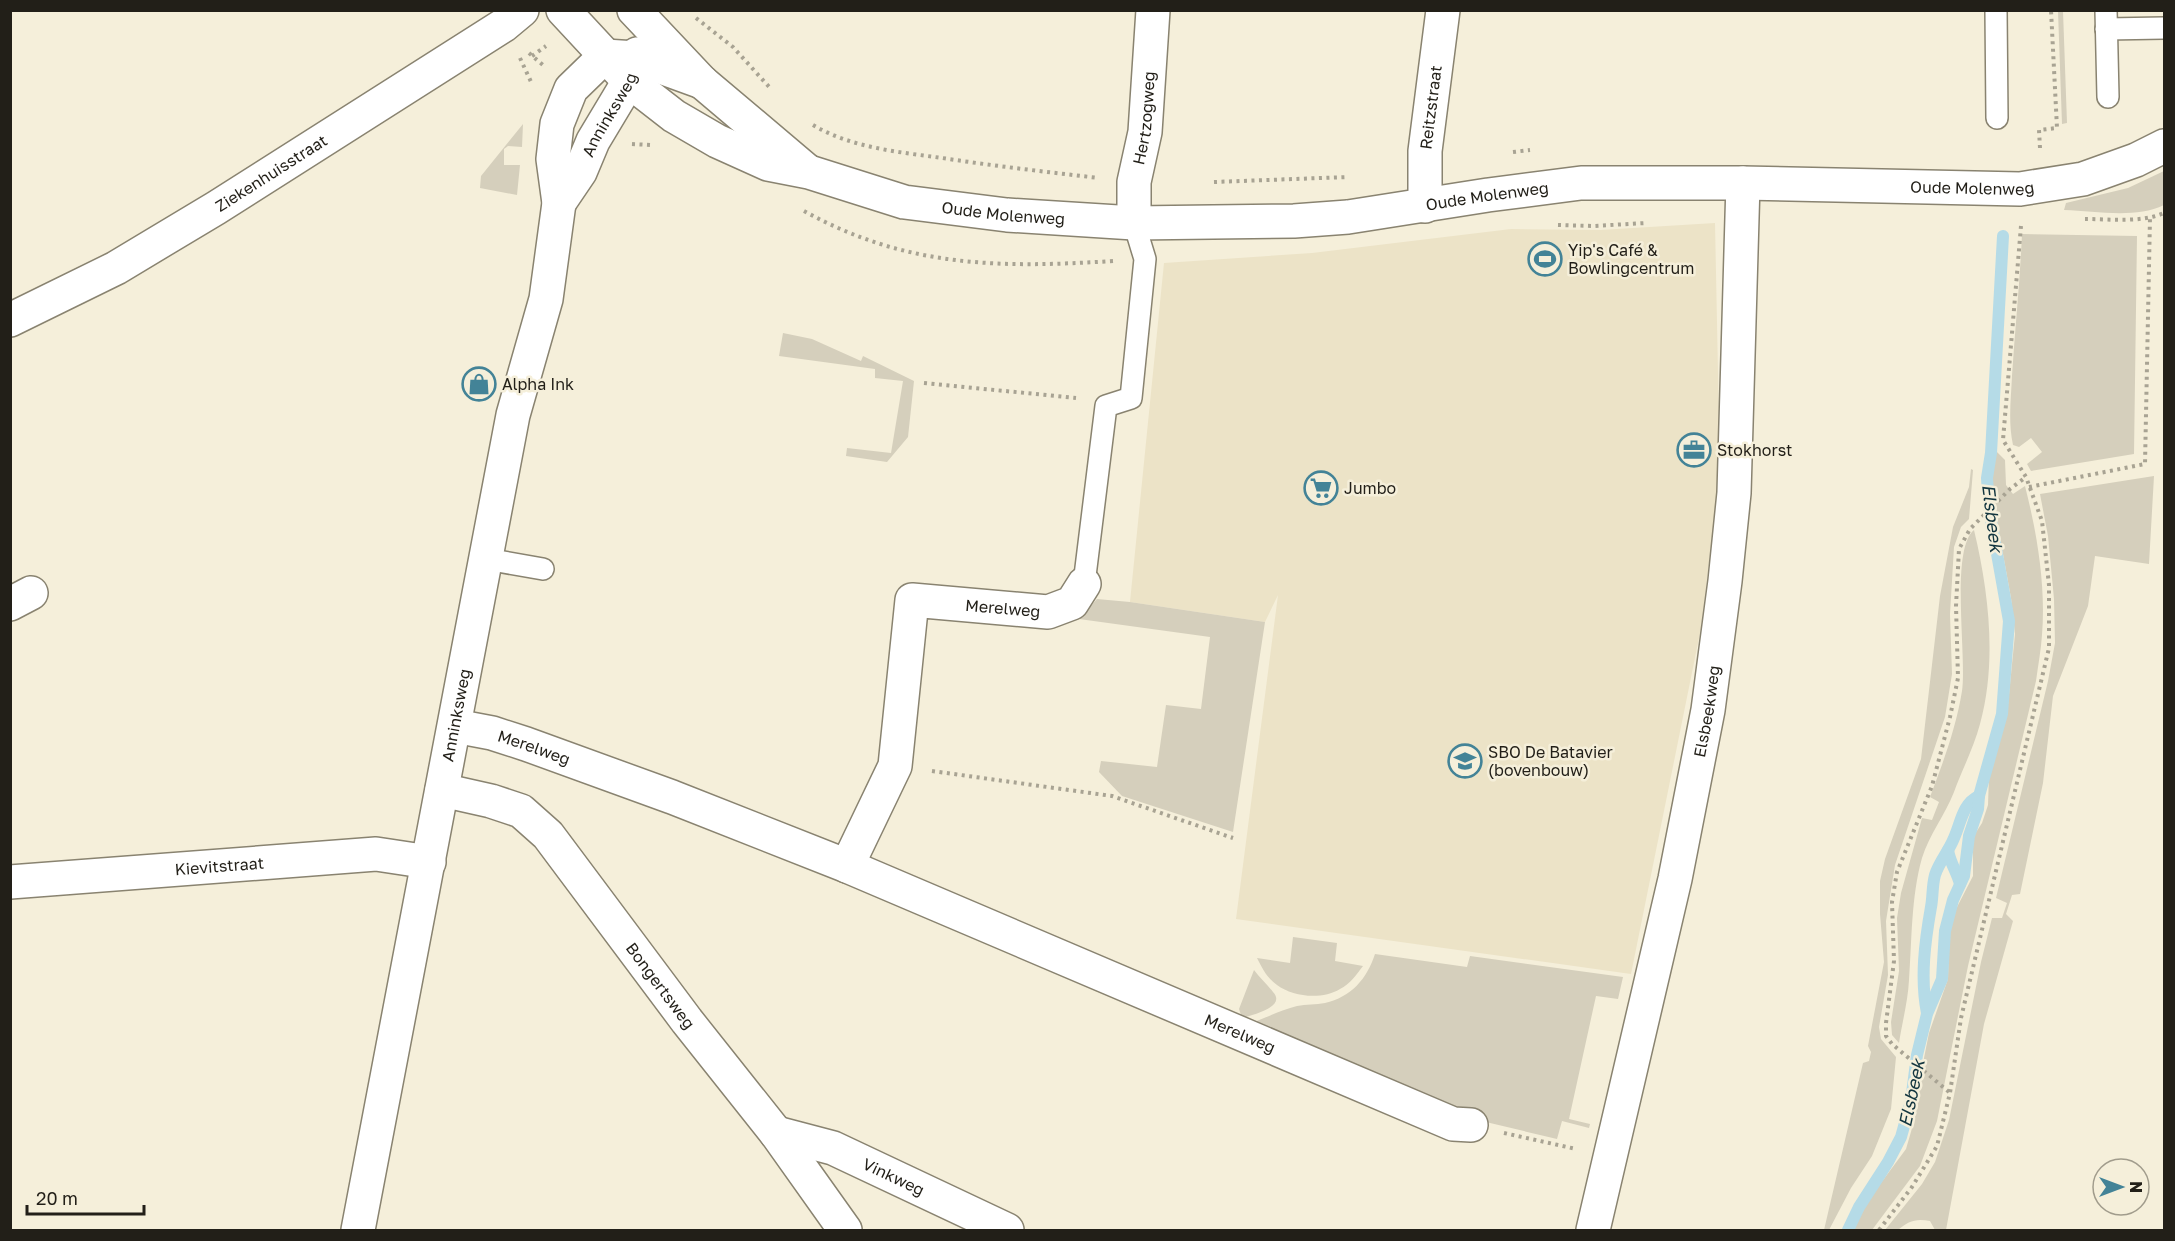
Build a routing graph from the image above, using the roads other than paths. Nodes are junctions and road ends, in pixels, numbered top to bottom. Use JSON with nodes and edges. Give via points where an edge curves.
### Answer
{"nodes":[{"id":1,"x":522,"y":10,"type":"edge"},
{"id":2,"x":563,"y":10,"type":"edge"},
{"id":3,"x":1153,"y":10,"type":"edge"},
{"id":4,"x":1443,"y":10,"type":"edge"},
{"id":5,"x":1996,"y":10,"type":"edge"},
{"id":6,"x":641,"y":16,"type":"edge"},
{"id":7,"x":2106,"y":20,"type":"edge"},
{"id":8,"x":2164,"y":28,"type":"edge"},
{"id":9,"x":624,"y":65,"type":"junction"},
{"id":10,"x":702,"y":82,"type":"junction"},
{"id":11,"x":2108,"y":97,"type":"dead end"},
{"id":12,"x":1997,"y":118,"type":"dead end"},
{"id":13,"x":2164,"y":146,"type":"edge"},
{"id":14,"x":809,"y":172,"type":"junction"},
{"id":15,"x":1743,"y":183,"type":"junction"},
{"id":16,"x":559,"y":203,"type":"junction"},
{"id":17,"x":1425,"y":206,"type":"junction"},
{"id":18,"x":1134,"y":223,"type":"junction"},
{"id":19,"x":10,"y":320,"type":"edge"},
{"id":20,"x":486,"y":559,"type":"junction"},
{"id":21,"x":543,"y":569,"type":"dead end"},
{"id":22,"x":1084,"y":584,"type":"joint"},
{"id":23,"x":454,"y":726,"type":"junction"},
{"id":24,"x":442,"y":790,"type":"junction"},
{"id":25,"x":429,"y":862,"type":"junction"},
{"id":26,"x":848,"y":866,"type":"junction"},
{"id":27,"x":10,"y":882,"type":"edge"},
{"id":28,"x":1472,"y":1125,"type":"road end"},
{"id":29,"x":776,"y":1133,"type":"junction"},
{"id":30,"x":358,"y":1230,"type":"edge"},
{"id":31,"x":845,"y":1230,"type":"edge"},
{"id":32,"x":1007,"y":1230,"type":"edge"},
{"id":33,"x":1593,"y":1230,"type":"edge"}],
"edges":[{"from":1,"to":19,"type":"street","name":"Ziekenhuisstraat","via":[[216,208],[116,268]]},
{"from":2,"to":9,"type":"street","name":"Oude Molenweg"},
{"from":3,"to":18,"type":"street","name":"Hertzogweg","via":[[1145,132],[1134,182]]},
{"from":4,"to":17,"type":"street","name":"Reitzstraat","via":[[1425,151]]},
{"from":5,"to":12,"type":"lane"},
{"from":6,"to":9,"type":"street","name":"Anninksweg"},
{"from":6,"to":10,"type":"street","name":"Oude Molenweg"},
{"from":7,"to":8,"type":"lane"},
{"from":7,"to":11,"type":"lane"},
{"from":9,"to":10,"type":"street","name":"Oude Molenweg"},
{"from":9,"to":14,"type":"street","name":"Oude Molenweg","via":[[674,116],[717,141],[768,164]]},
{"from":9,"to":16,"type":"street","name":"Anninksweg","via":[[607,118],[580,172]]},
{"from":9,"to":16,"type":"street","name":"Anninksweg","via":[[571,89],[557,124],[553,159]]},
{"from":10,"to":14,"type":"street","name":"Oude Molenweg"},
{"from":13,"to":15,"type":"street","name":"Oude Molenweg","via":[[2083,179],[2022,188]]},
{"from":14,"to":18,"type":"street","name":"Oude Molenweg","via":[[904,202],[1007,215]]},
{"from":15,"to":17,"type":"street","name":"Oude Molenweg","via":[[1581,183]]},
{"from":15,"to":33,"type":"street","name":"Elsbeekweg","via":[[1734,493],[1708,710],[1675,879]]},
{"from":16,"to":20,"type":"street","name":"Anninksweg","via":[[546,299],[513,415]]},
{"from":17,"to":18,"type":"street","name":"Oude Molenweg","via":[[1294,221]]},
{"from":18,"to":22,"type":"lane","name":"Merelweg","via":[[1144,259],[1131,398],[1106,406]]},
{"from":20,"to":21,"type":"lane"},
{"from":20,"to":23,"type":"street","name":"Anninksweg"},
{"from":22,"to":26,"type":"street","name":"Merelweg","via":[[1072,603],[1048,612],[912,600],[895,766]]},
{"from":23,"to":24,"type":"street","name":"Anninksweg"},
{"from":23,"to":26,"type":"street","name":"Merelweg","via":[[526,744]]},
{"from":24,"to":25,"type":"street","name":"Anninksweg"},
{"from":24,"to":29,"type":"street","name":"Bongertsweg","via":[[520,811],[548,835]]},
{"from":25,"to":27,"type":"street","name":"Kievitstraat","via":[[376,854]]},
{"from":25,"to":30,"type":"street","name":"Anninksweg"},
{"from":26,"to":28,"type":"street","name":"Merelweg","via":[[1453,1124]]},
{"from":29,"to":31,"type":"street","name":"Bongertsweg"},
{"from":29,"to":32,"type":"street","name":"Vinkweg","via":[[832,1148]]}]}
